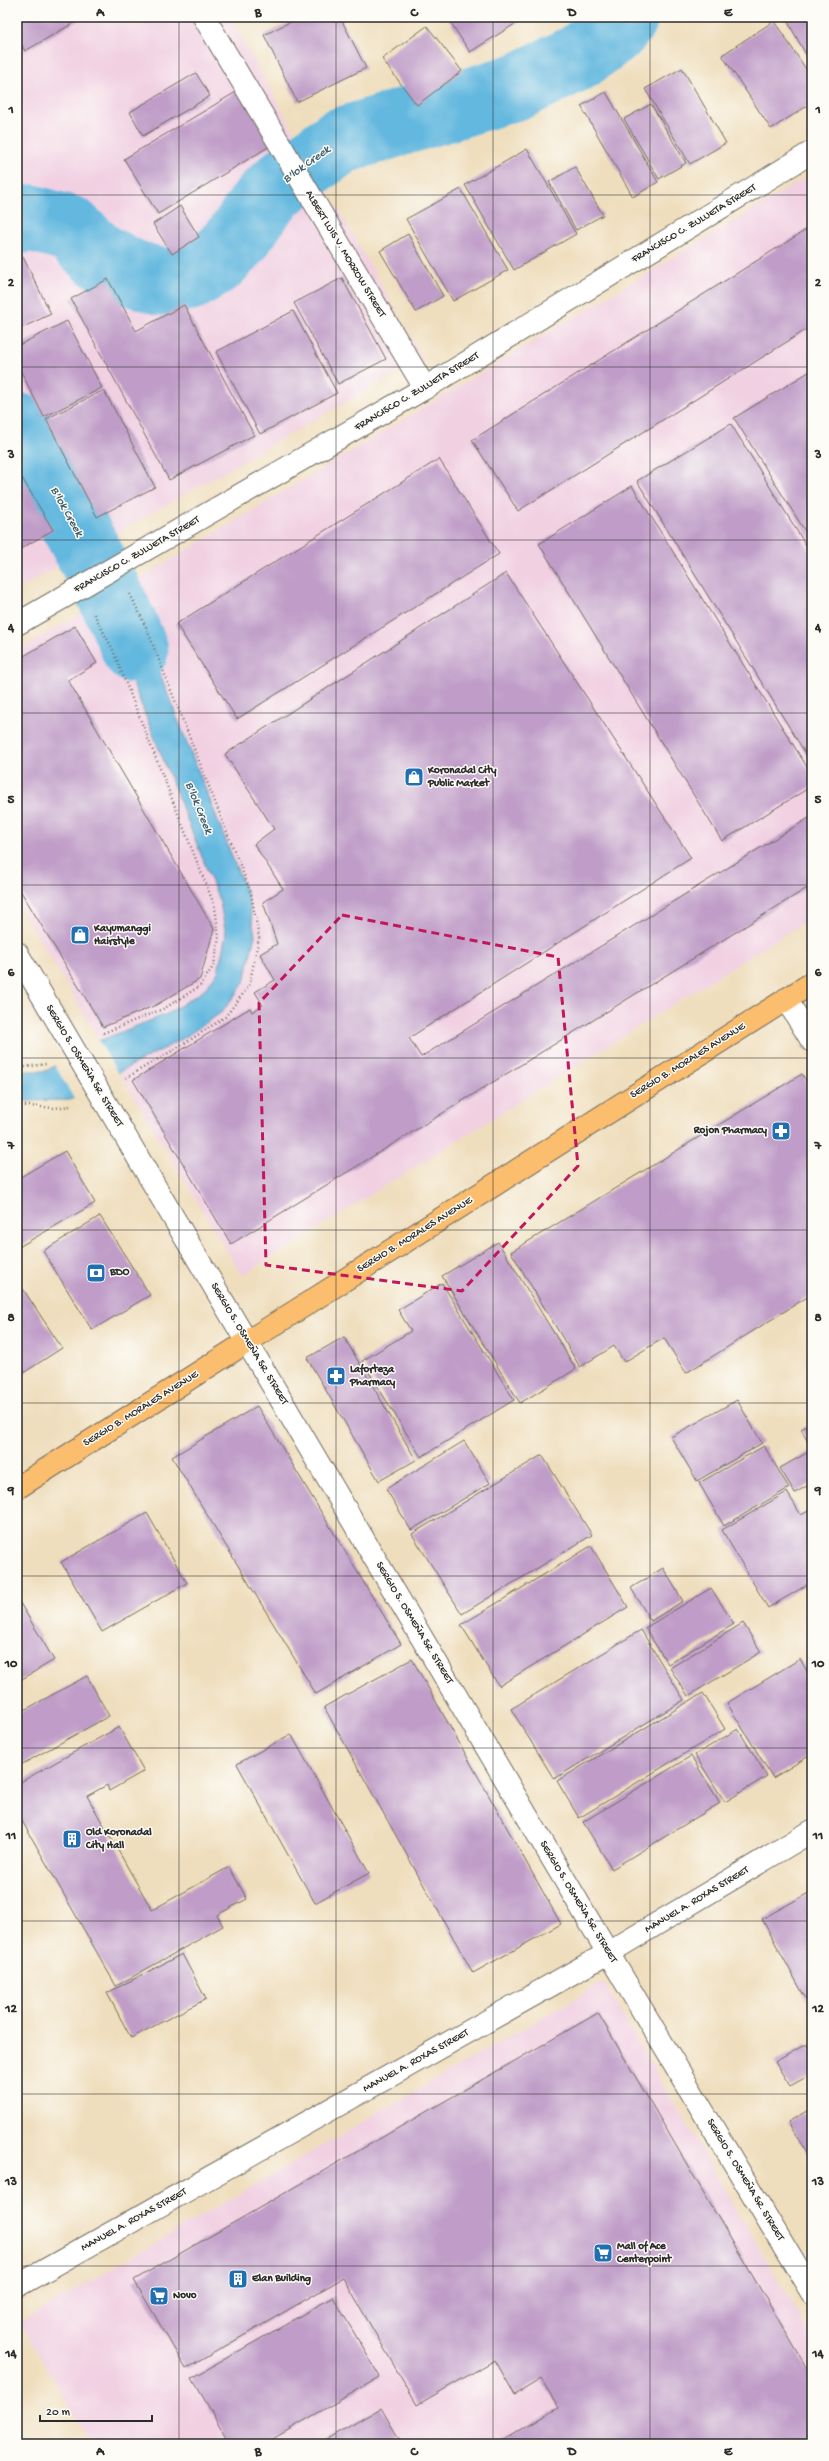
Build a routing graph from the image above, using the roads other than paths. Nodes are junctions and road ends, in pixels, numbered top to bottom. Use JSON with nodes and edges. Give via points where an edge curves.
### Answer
{"nodes":[{"id":1,"x":204,"y":17,"type":"edge"},
{"id":2,"x":812,"y":152,"type":"edge"},
{"id":3,"x":425,"y":388,"type":"junction"},
{"id":4,"x":17,"y":624,"type":"edge"},
{"id":5,"x":17,"y":953,"type":"edge"},
{"id":6,"x":812,"y":982,"type":"edge"},
{"id":7,"x":786,"y":999,"type":"junction"},
{"id":8,"x":812,"y":1041,"type":"edge"},
{"id":9,"x":247,"y":1342,"type":"junction"},
{"id":10,"x":17,"y":1488,"type":"edge"},
{"id":11,"x":812,"y":1831,"type":"edge"},
{"id":12,"x":608,"y":1953,"type":"junction"},
{"id":13,"x":17,"y":2286,"type":"edge"},
{"id":14,"x":812,"y":2292,"type":"edge"}],
"edges":[{"from":1,"to":3,"type":"street","name":"ALBERT LUIS V. MORROW STREET"},
{"from":2,"to":3,"type":"street","name":"FRANCISCO C. ZULUETA STREET"},
{"from":3,"to":4,"type":"street","name":"FRANCISCO C. ZULUETA STREET"},
{"from":5,"to":9,"type":"street","name":"SERGIO S. OSMEÑA SR. STREET"},
{"from":6,"to":7,"type":"main road","name":"SERGIO B. MORALES AVENUE"},
{"from":7,"to":8,"type":"street"},
{"from":7,"to":9,"type":"main road","name":"SERGIO B. MORALES AVENUE"},
{"from":9,"to":10,"type":"main road","name":"SERGIO B. MORALES AVENUE"},
{"from":9,"to":12,"type":"street","name":"SERGIO S. OSMEÑA SR. STREET"},
{"from":11,"to":12,"type":"street","name":"MANUEL A. ROXAS STREET"},
{"from":12,"to":13,"type":"street","name":"MANUEL A. ROXAS STREET"},
{"from":12,"to":14,"type":"street","name":"SERGIO S. OSMEÑA SR. STREET"}]}
